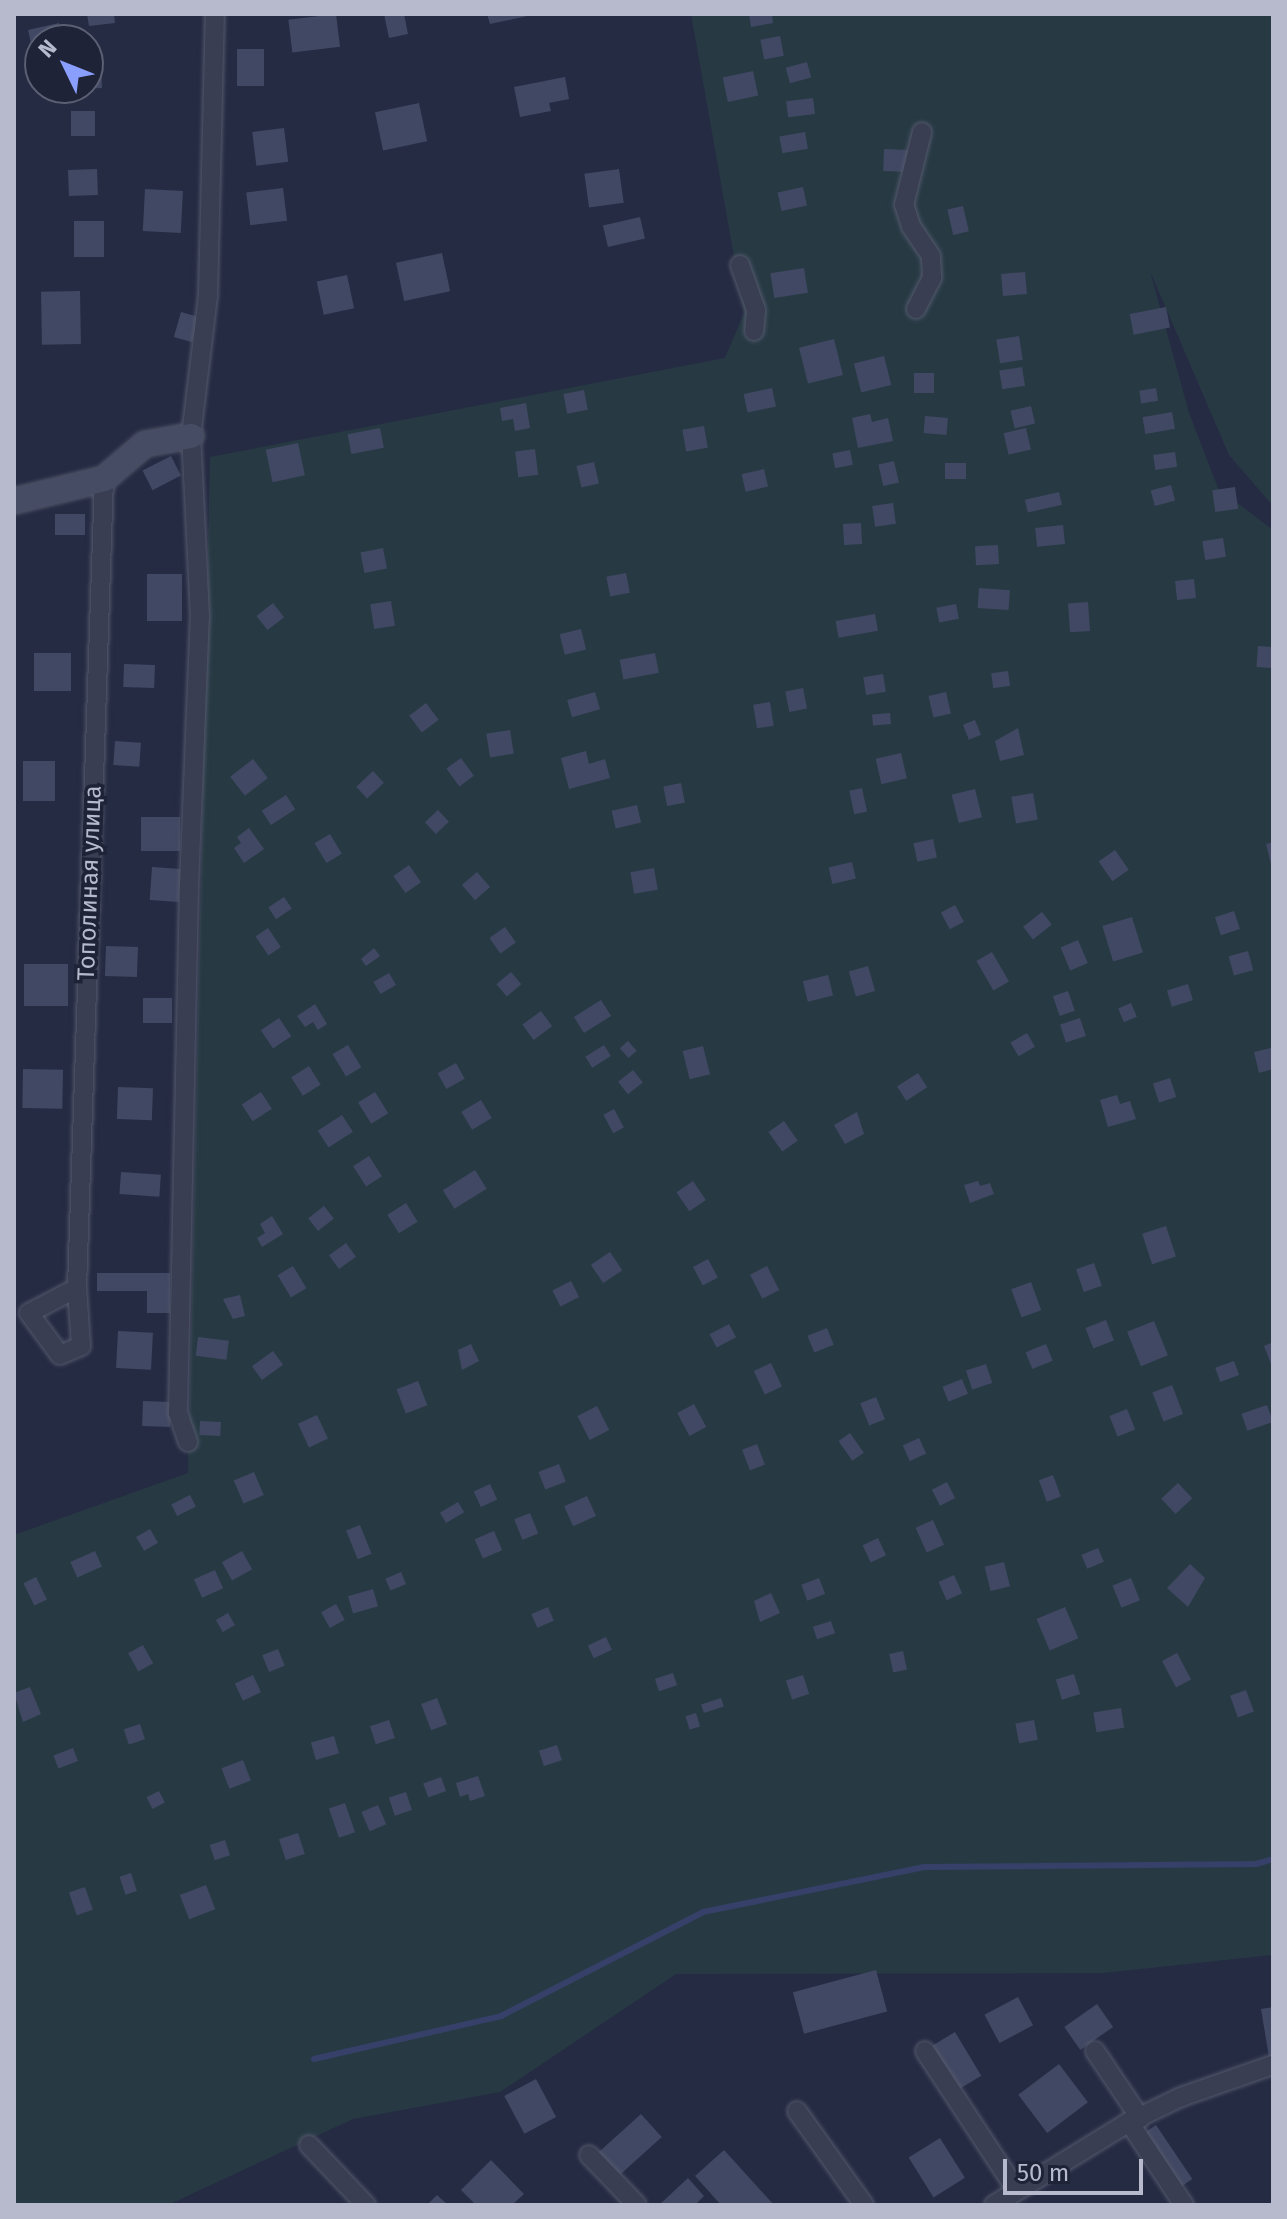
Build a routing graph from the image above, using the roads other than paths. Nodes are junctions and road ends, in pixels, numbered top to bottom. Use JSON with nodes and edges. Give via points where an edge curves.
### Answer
{"nodes":[{"id":1,"x":215,"y":14,"type":"edge"},
{"id":2,"x":922,"y":132,"type":"dead end"},
{"id":3,"x":740,"y":265,"type":"dead end"},
{"id":4,"x":916,"y":309,"type":"dead end"},
{"id":5,"x":754,"y":331,"type":"dead end"},
{"id":6,"x":191,"y":436,"type":"junction"},
{"id":7,"x":104,"y":479,"type":"junction"},
{"id":8,"x":14,"y":501,"type":"edge"},
{"id":9,"x":77,"y":1288,"type":"dead end"},
{"id":10,"x":188,"y":1442,"type":"dead end"},
{"id":11,"x":925,"y":2051,"type":"dead end"},
{"id":12,"x":1095,"y":2051,"type":"dead end"},
{"id":13,"x":1273,"y":2065,"type":"edge"},
{"id":14,"x":797,"y":2111,"type":"dead end"},
{"id":15,"x":1134,"y":2120,"type":"junction"},
{"id":16,"x":309,"y":2145,"type":"dead end"},
{"id":17,"x":589,"y":2155,"type":"dead end"},
{"id":18,"x":1015,"y":2188,"type":"junction"},
{"id":19,"x":366,"y":2205,"type":"edge"},
{"id":20,"x":637,"y":2205,"type":"edge"},
{"id":21,"x":864,"y":2205,"type":"edge"},
{"id":22,"x":994,"y":2205,"type":"edge"},
{"id":23,"x":1184,"y":2205,"type":"edge"}],
"edges":[{"from":1,"to":6,"type":"street","via":[[208,295]]},
{"from":2,"to":4,"type":"street","via":[[904,205],[931,256],[932,277]]},
{"from":3,"to":5,"type":"street","via":[[756,310]]},
{"from":6,"to":7,"type":"street","via":[[145,444]]},
{"from":6,"to":10,"type":"street","via":[[200,617],[179,1398]]},
{"from":7,"to":8,"type":"street"},
{"from":7,"to":9,"type":"street","name":"Тополиная улица"},
{"from":11,"to":18,"type":"street"},
{"from":12,"to":15,"type":"street"},
{"from":13,"to":15,"type":"street","via":[[1181,2097]]},
{"from":14,"to":21,"type":"street"},
{"from":15,"to":18,"type":"street"},
{"from":15,"to":23,"type":"street"},
{"from":16,"to":19,"type":"street"},
{"from":17,"to":20,"type":"street"},
{"from":18,"to":22,"type":"street"}]}
